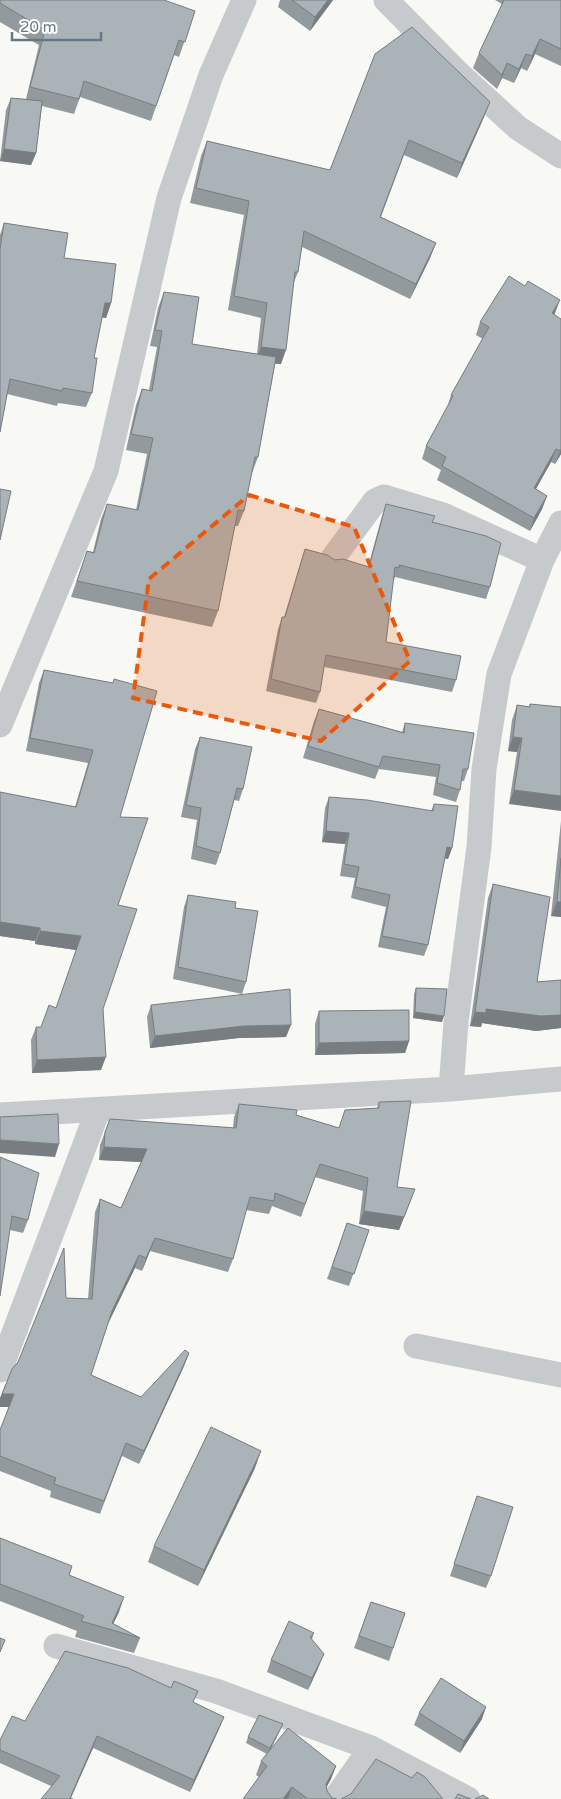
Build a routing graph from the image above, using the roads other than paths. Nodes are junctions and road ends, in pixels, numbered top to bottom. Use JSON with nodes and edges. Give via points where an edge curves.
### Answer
{"nodes":[{"id":1,"x":244,"y":0,"type":"edge"},
{"id":2,"x":386,"y":0,"type":"edge"},
{"id":3,"x":561,"y":156,"type":"edge"},
{"id":4,"x":561,"y":523,"type":"edge"},
{"id":5,"x":333,"y":558,"type":"edge"},
{"id":6,"x":542,"y":560,"type":"junction"},
{"id":7,"x":0,"y":725,"type":"edge"},
{"id":8,"x":561,"y":1079,"type":"edge"},
{"id":9,"x":451,"y":1089,"type":"junction"},
{"id":10,"x":98,"y":1110,"type":"junction"},
{"id":11,"x":0,"y":1115,"type":"edge"},
{"id":12,"x":416,"y":1346,"type":"dead end"},
{"id":13,"x":0,"y":1370,"type":"edge"},
{"id":14,"x":561,"y":1375,"type":"edge"},
{"id":15,"x":56,"y":1646,"type":"dead end"},
{"id":16,"x":371,"y":1748,"type":"junction"},
{"id":17,"x":335,"y":1799,"type":"edge"},
{"id":18,"x":468,"y":1799,"type":"edge"}],
"edges":[{"from":1,"to":7,"type":"street","via":[[212,76],[169,198],[106,471]]},
{"from":2,"to":3,"type":"street","via":[[518,128]]},
{"from":4,"to":6,"type":"street"},
{"from":5,"to":6,"type":"street","via":[[375,501],[384,497],[442,515]]},
{"from":6,"to":9,"type":"street","via":[[499,674],[484,769],[480,848],[456,1022]]},
{"from":8,"to":9,"type":"street"},
{"from":9,"to":10,"type":"street"},
{"from":10,"to":11,"type":"street"},
{"from":10,"to":13,"type":"street"},
{"from":12,"to":14,"type":"street"},
{"from":15,"to":16,"type":"street","via":[[216,1691]]},
{"from":16,"to":17,"type":"street"},
{"from":16,"to":18,"type":"street"}]}
